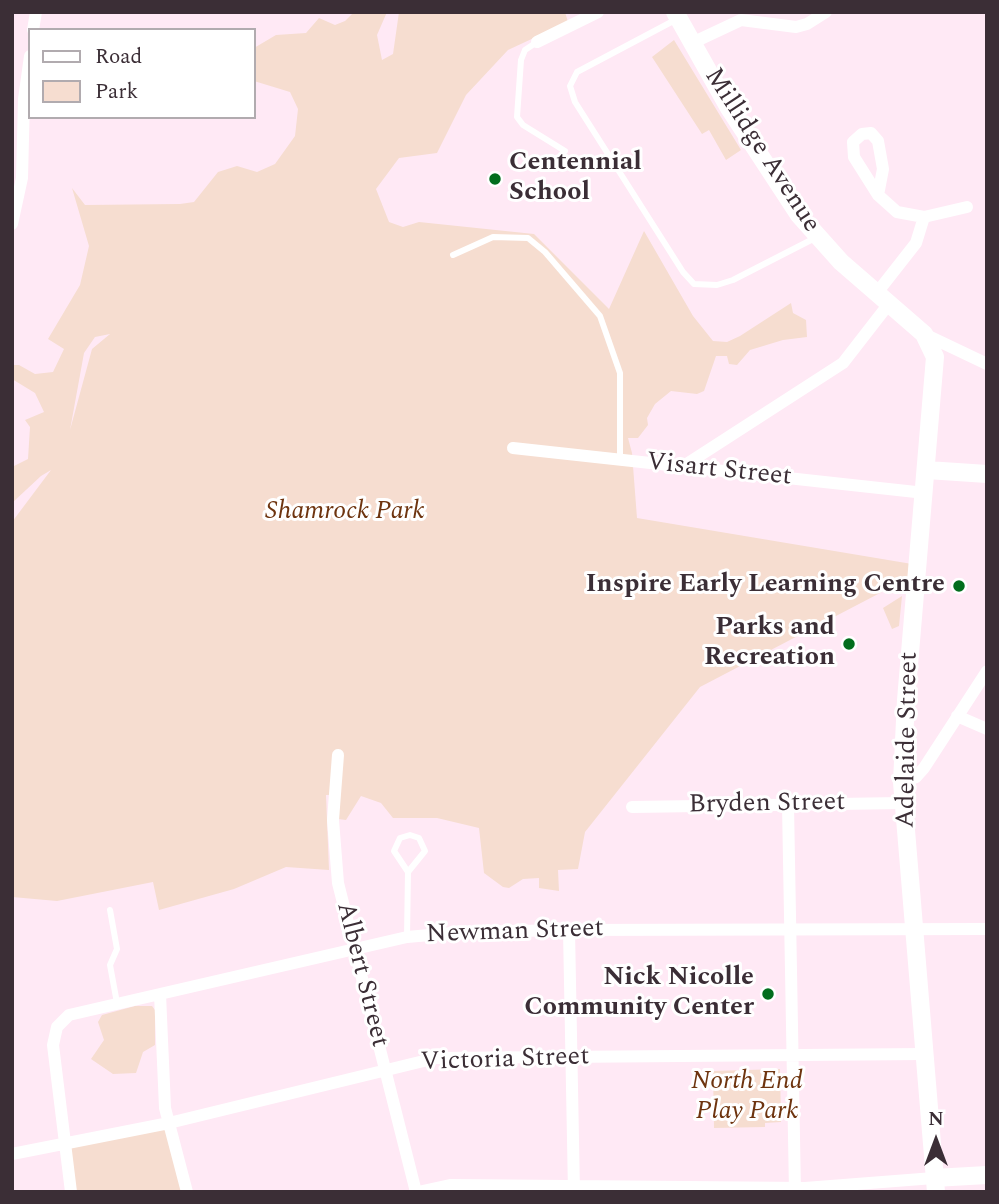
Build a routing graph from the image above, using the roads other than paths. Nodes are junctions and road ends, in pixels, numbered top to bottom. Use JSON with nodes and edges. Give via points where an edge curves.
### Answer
{"nodes":[{"id":1,"x":598,"y":12,"type":"edge"},
{"id":2,"x":826,"y":12,"type":"edge"},
{"id":3,"x":677,"y":15,"type":"edge"},
{"id":4,"x":537,"y":42,"type":"joint"},
{"id":5,"x":692,"y":43,"type":"junction"},
{"id":6,"x":28,"y":73,"type":"edge"},
{"id":7,"x":22,"y":125,"type":"junction"},
{"id":8,"x":12,"y":144,"type":"edge"},
{"id":9,"x":565,"y":151,"type":"dead end"},
{"id":10,"x":878,"y":195,"type":"dead end"},
{"id":11,"x":967,"y":207,"type":"dead end"},
{"id":12,"x":924,"y":217,"type":"junction"},
{"id":13,"x":12,"y":224,"type":"edge"},
{"id":14,"x":817,"y":236,"type":"junction"},
{"id":15,"x":453,"y":255,"type":"dead end"},
{"id":16,"x":882,"y":299,"type":"junction"},
{"id":17,"x":924,"y":334,"type":"junction"},
{"id":18,"x":987,"y":364,"type":"edge"},
{"id":19,"x":513,"y":448,"type":"dead end"},
{"id":20,"x":620,"y":460,"type":"junction"},
{"id":21,"x":682,"y":467,"type":"junction"},
{"id":22,"x":927,"y":470,"type":"junction"},
{"id":23,"x":987,"y":474,"type":"edge"},
{"id":24,"x":925,"y":493,"type":"junction"},
{"id":25,"x":987,"y":671,"type":"edge"},
{"id":26,"x":957,"y":716,"type":"junction"},
{"id":27,"x":987,"y":729,"type":"edge"},
{"id":28,"x":338,"y":755,"type":"dead end"},
{"id":29,"x":902,"y":782,"type":"junction"},
{"id":30,"x":903,"y":803,"type":"junction"},
{"id":31,"x":788,"y":805,"type":"junction"},
{"id":32,"x":632,"y":807,"type":"dead end"},
{"id":33,"x":408,"y":872,"type":"junction"},
{"id":34,"x":110,"y":910,"type":"dead end"},
{"id":35,"x":987,"y":929,"type":"edge"},
{"id":36,"x":569,"y":930,"type":"junction"},
{"id":37,"x":790,"y":930,"type":"junction"},
{"id":38,"x":913,"y":931,"type":"junction"},
{"id":39,"x":407,"y":937,"type":"junction"},
{"id":40,"x":355,"y":949,"type":"junction"},
{"id":41,"x":160,"y":994,"type":"junction"},
{"id":42,"x":118,"y":1004,"type":"junction"},
{"id":43,"x":923,"y":1054,"type":"junction"},
{"id":44,"x":792,"y":1055,"type":"junction"},
{"id":45,"x":571,"y":1057,"type":"junction"},
{"id":46,"x":385,"y":1070,"type":"junction"},
{"id":47,"x":169,"y":1123,"type":"junction"},
{"id":48,"x":65,"y":1143,"type":"junction"},
{"id":49,"x":12,"y":1154,"type":"edge"},
{"id":50,"x":987,"y":1175,"type":"edge"},
{"id":51,"x":935,"y":1185,"type":"edge"},
{"id":52,"x":573,"y":1189,"type":"edge"},
{"id":53,"x":795,"y":1189,"type":"edge"},
{"id":54,"x":71,"y":1192,"type":"edge"},
{"id":55,"x":187,"y":1192,"type":"edge"},
{"id":56,"x":417,"y":1192,"type":"edge"}],
"edges":[{"from":1,"to":4,"type":"street"},
{"from":2,"to":5,"type":"street","via":[[796,27],[741,20]]},
{"from":3,"to":5,"type":"street","name":"Millidge Avenue"},
{"from":3,"to":14,"type":"lane","via":[[577,72],[570,91],[582,114],[694,284],[733,280]]},
{"from":4,"to":9,"type":"lane","via":[[520,60],[517,117]]},
{"from":5,"to":14,"type":"street","name":"Millidge Avenue","via":[[729,108]]},
{"from":6,"to":7,"type":"street"},
{"from":7,"to":8,"type":"street"},
{"from":7,"to":13,"type":"street","via":[[22,178]]},
{"from":10,"to":12,"type":"street","via":[[897,212]]},
{"from":11,"to":12,"type":"street"},
{"from":12,"to":16,"type":"street","via":[[916,243]]},
{"from":14,"to":16,"type":"street","name":"Millidge Avenue"},
{"from":15,"to":20,"type":"lane","via":[[494,237],[528,238],[600,316],[620,373]]},
{"from":16,"to":17,"type":"street","name":"Millidge Avenue"},
{"from":16,"to":21,"type":"street","via":[[838,366]]},
{"from":17,"to":18,"type":"street"},
{"from":17,"to":22,"type":"street","name":"Adelaide Street","via":[[936,366]]},
{"from":19,"to":20,"type":"street","name":"Visart Street"},
{"from":20,"to":21,"type":"street","name":"Visart Street"},
{"from":21,"to":24,"type":"street","name":"Visart Street"},
{"from":22,"to":23,"type":"street"},
{"from":22,"to":24,"type":"street","name":"Adelaide Street"},
{"from":24,"to":29,"type":"street","name":"Adelaide Street"},
{"from":25,"to":26,"type":"street"},
{"from":26,"to":27,"type":"street"},
{"from":26,"to":29,"type":"street","via":[[924,768]]},
{"from":28,"to":40,"type":"street","name":"Albert Street","via":[[335,863]]},
{"from":29,"to":30,"type":"street","name":"Adelaide Street"},
{"from":30,"to":31,"type":"street","name":"Bryden Street"},
{"from":30,"to":38,"type":"street","name":"Adelaide Street"},
{"from":31,"to":32,"type":"street","name":"Bryden Street"},
{"from":31,"to":37,"type":"street"},
{"from":33,"to":33,"type":"lane","via":[[425,851],[422,842],[410,835],[397,841],[394,850]]},
{"from":33,"to":39,"type":"lane"},
{"from":34,"to":42,"type":"lane","via":[[117,949],[110,965]]},
{"from":35,"to":38,"type":"street","name":"Newman Street"},
{"from":36,"to":37,"type":"street","name":"Newman Street"},
{"from":36,"to":39,"type":"street","name":"Newman Street"},
{"from":36,"to":45,"type":"street"},
{"from":37,"to":38,"type":"street","name":"Newman Street"},
{"from":37,"to":44,"type":"street"},
{"from":38,"to":43,"type":"street","name":"Adelaide Street"},
{"from":39,"to":40,"type":"street","name":"Newman Street"},
{"from":40,"to":41,"type":"street","name":"Newman Street"},
{"from":40,"to":46,"type":"street","name":"Albert Street"},
{"from":41,"to":42,"type":"street","name":"Newman Street"},
{"from":41,"to":47,"type":"street"},
{"from":42,"to":48,"type":"street","name":"Newman Street","via":[[69,1015],[57,1027],[53,1045]]},
{"from":43,"to":44,"type":"street","name":"Victoria Street"},
{"from":43,"to":51,"type":"street","name":"Adelaide Street"},
{"from":44,"to":45,"type":"street","name":"Victoria Street"},
{"from":44,"to":53,"type":"street"},
{"from":45,"to":46,"type":"street","name":"Victoria Street","via":[[440,1058]]},
{"from":45,"to":52,"type":"street"},
{"from":46,"to":47,"type":"street","name":"Victoria Street"},
{"from":46,"to":56,"type":"street","name":"Albert Street"},
{"from":47,"to":48,"type":"street","name":"Victoria Street"},
{"from":47,"to":55,"type":"street"},
{"from":48,"to":49,"type":"street","name":"Victoria Street"},
{"from":48,"to":54,"type":"street"},
{"from":50,"to":51,"type":"street"},
{"from":51,"to":53,"type":"street"},
{"from":52,"to":53,"type":"street"},
{"from":52,"to":56,"type":"street","via":[[450,1185]]}]}
